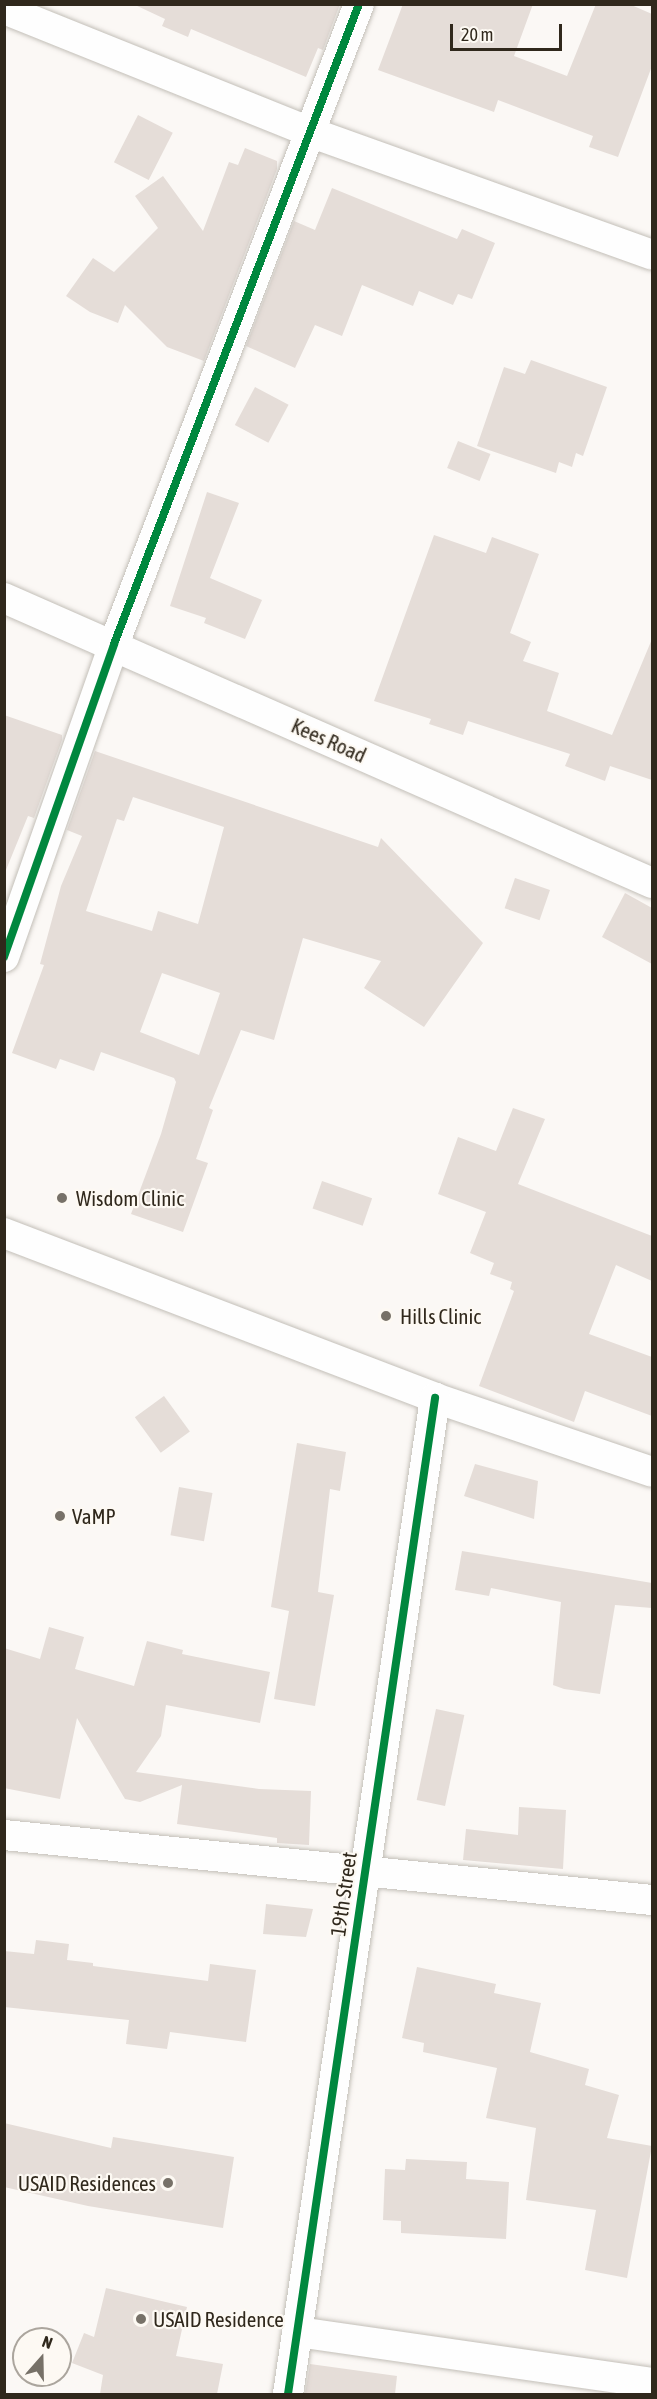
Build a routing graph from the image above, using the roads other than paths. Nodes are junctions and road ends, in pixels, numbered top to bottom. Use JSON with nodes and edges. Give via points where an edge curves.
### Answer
{"nodes":[{"id":1,"x":359,"y":4,"type":"edge"},
{"id":2,"x":4,"y":9,"type":"edge"},
{"id":3,"x":312,"y":133,"type":"junction"},
{"id":4,"x":652,"y":255,"type":"edge"},
{"id":5,"x":4,"y":598,"type":"edge"},
{"id":6,"x":114,"y":644,"type":"junction"},
{"id":7,"x":652,"y":883,"type":"edge"},
{"id":8,"x":4,"y":957,"type":"edge"},
{"id":9,"x":4,"y":1233,"type":"edge"},
{"id":10,"x":435,"y":1398,"type":"junction"},
{"id":11,"x":652,"y":1472,"type":"edge"},
{"id":12,"x":4,"y":1835,"type":"edge"},
{"id":13,"x":364,"y":1870,"type":"junction"},
{"id":14,"x":652,"y":1900,"type":"edge"},
{"id":15,"x":298,"y":2332,"type":"junction"},
{"id":16,"x":652,"y":2383,"type":"edge"},
{"id":17,"x":288,"y":2394,"type":"edge"}],
"edges":[{"from":1,"to":3,"type":"street"},
{"from":2,"to":3,"type":"street"},
{"from":3,"to":4,"type":"street"},
{"from":3,"to":6,"type":"street"},
{"from":5,"to":6,"type":"street","name":"Kees Road"},
{"from":6,"to":7,"type":"street","name":"Kees Road"},
{"from":6,"to":8,"type":"street"},
{"from":9,"to":10,"type":"street"},
{"from":10,"to":11,"type":"street"},
{"from":10,"to":13,"type":"street","name":"19th Street"},
{"from":12,"to":13,"type":"street"},
{"from":13,"to":14,"type":"street"},
{"from":13,"to":15,"type":"street","name":"19th Street"},
{"from":15,"to":16,"type":"street"},
{"from":15,"to":17,"type":"street","name":"19th Street"}]}
